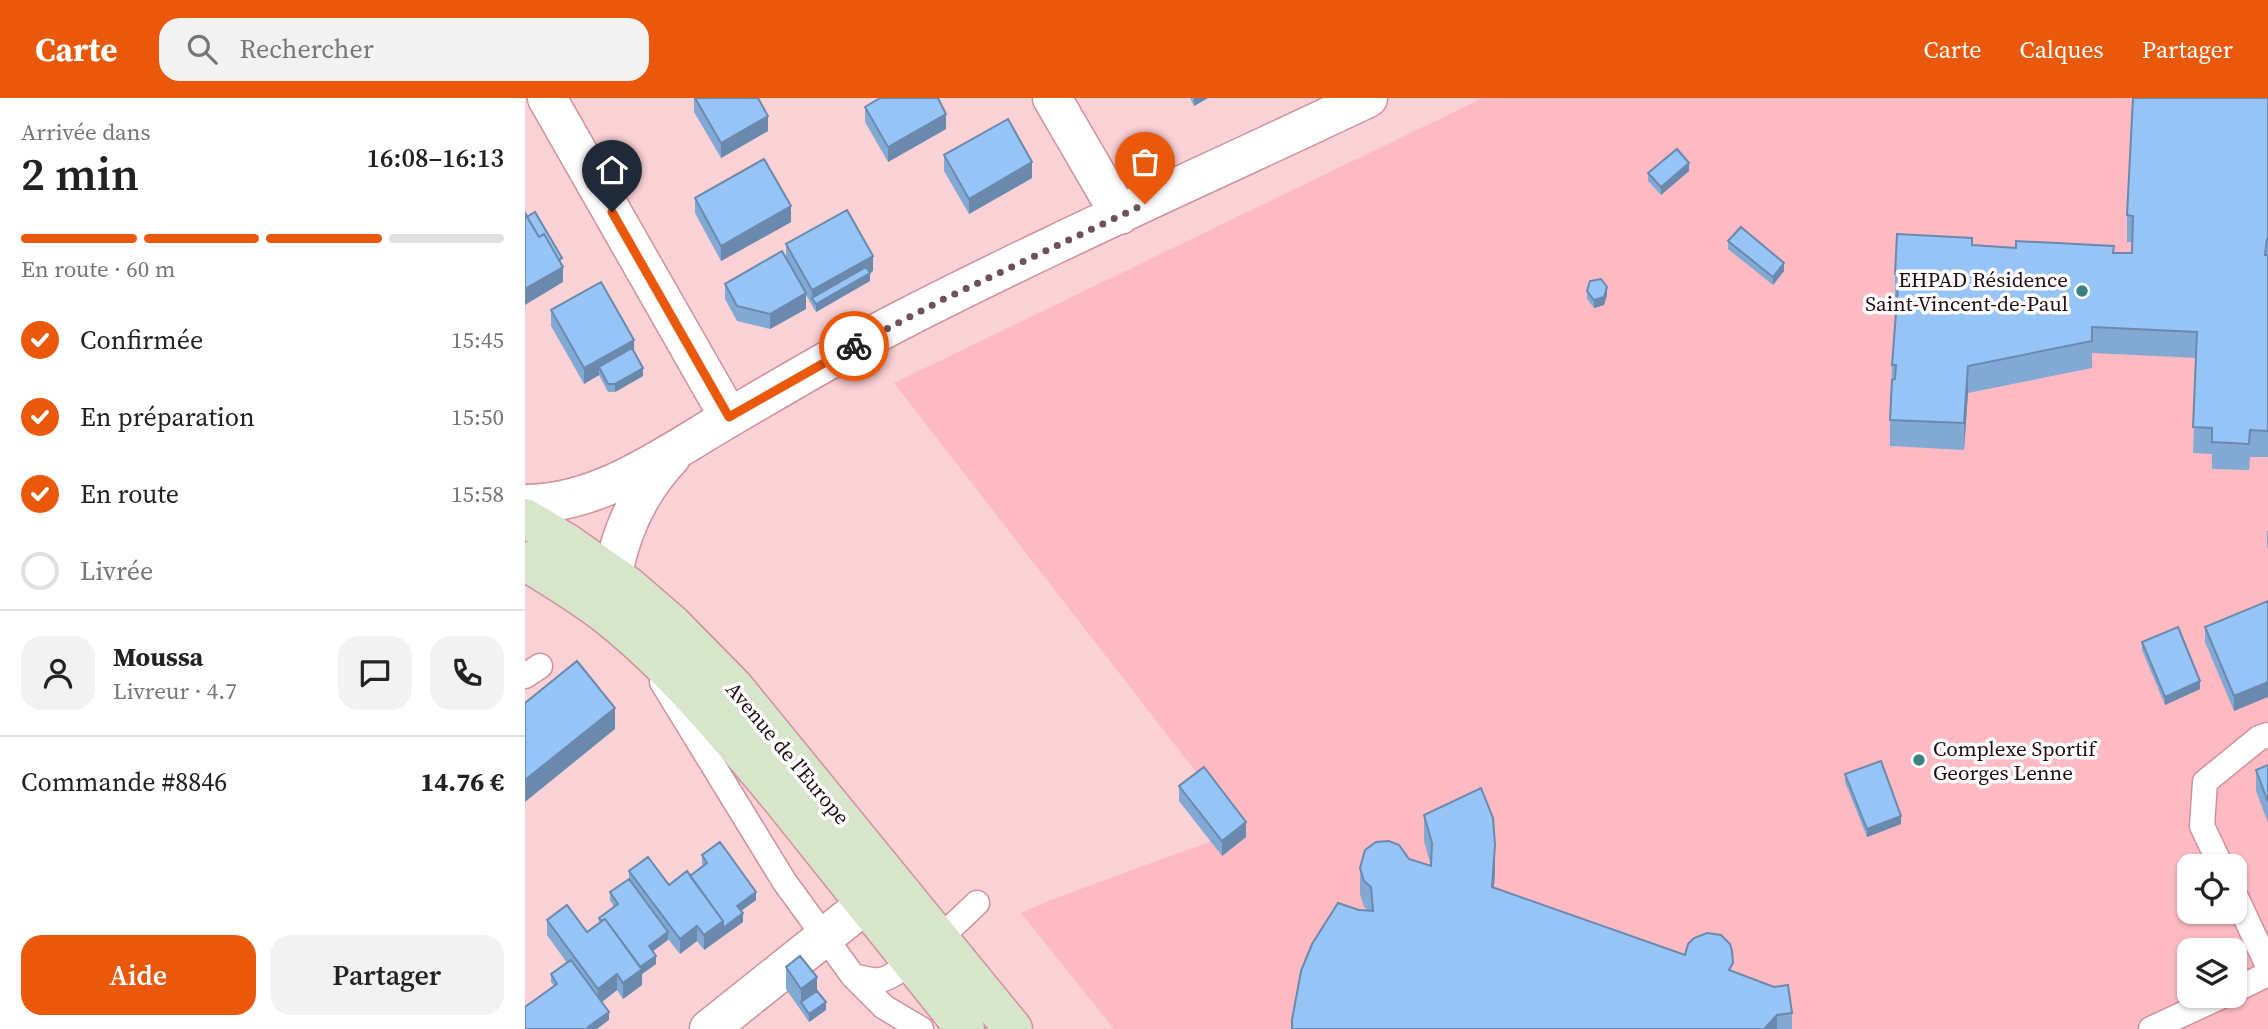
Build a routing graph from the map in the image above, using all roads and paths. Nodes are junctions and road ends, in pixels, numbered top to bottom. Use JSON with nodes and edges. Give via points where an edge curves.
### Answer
{"nodes":[{"id":1,"x":547,"y":98,"type":"edge"},
{"id":2,"x":1052,"y":98,"type":"edge"},
{"id":3,"x":1368,"y":98,"type":"edge"},
{"id":4,"x":1120,"y":215,"type":"junction"},
{"id":5,"x":729,"y":417,"type":"junction"},
{"id":6,"x":680,"y":448,"type":"junction"},
{"id":7,"x":525,"y":505,"type":"edge"},
{"id":8,"x":525,"y":518,"type":"edge"},
{"id":9,"x":525,"y":561,"type":"edge"},
{"id":10,"x":613,"y":574,"type":"junction"},
{"id":11,"x":638,"y":643,"type":"junction"},
{"id":12,"x":2268,"y":735,"type":"edge"},
{"id":13,"x":2215,"y":854,"type":"edge"},
{"id":14,"x":879,"y":893,"type":"junction"},
{"id":15,"x":977,"y":903,"type":"dead end"},
{"id":16,"x":2247,"y":921,"type":"edge"},
{"id":17,"x":823,"y":938,"type":"junction"},
{"id":18,"x":925,"y":950,"type":"junction"},
{"id":19,"x":2268,"y":966,"type":"edge"},
{"id":20,"x":2268,"y":974,"type":"edge"},
{"id":21,"x":853,"y":976,"type":"junction"},
{"id":22,"x":2247,"y":984,"type":"edge"},
{"id":23,"x":2196,"y":1008,"type":"edge"},
{"id":24,"x":709,"y":1029,"type":"edge"},
{"id":25,"x":922,"y":1029,"type":"edge"},
{"id":26,"x":965,"y":1029,"type":"edge"},
{"id":27,"x":1013,"y":1029,"type":"edge"},
{"id":28,"x":2151,"y":1029,"type":"edge"}],
"edges":[{"from":1,"to":5,"type":"street"},
{"from":2,"to":4,"type":"street"},
{"from":3,"to":4,"type":"street"},
{"from":4,"to":5,"type":"street","via":[[892,325]]},
{"from":5,"to":6,"type":"street"},
{"from":6,"to":7,"type":"street","via":[[581,496]]},
{"from":6,"to":10,"type":"street","via":[[633,511],[618,545]]},
{"from":8,"to":10,"type":"street","name":"Avenue de l'Europe"},
{"from":9,"to":11,"type":"street","name":"Avenue de l'Europe","via":[[608,616]]},
{"from":10,"to":14,"type":"street","name":"Avenue de l'Europe","via":[[734,687]]},
{"from":11,"to":14,"type":"street","name":"Avenue de l'Europe"},
{"from":11,"to":17,"type":"lane"},
{"from":12,"to":13,"type":"lane","via":[[2205,782],[2202,826]]},
{"from":14,"to":17,"type":"street"},
{"from":14,"to":18,"type":"street","name":"Avenue de l'Europe"},
{"from":15,"to":18,"type":"lane"},
{"from":16,"to":19,"type":"lane"},
{"from":17,"to":21,"type":"lane"},
{"from":17,"to":24,"type":"street"},
{"from":18,"to":21,"type":"lane","via":[[890,977]]},
{"from":18,"to":26,"type":"street","name":"Avenue de l'Europe"},
{"from":18,"to":27,"type":"street","name":"Avenue de l'Europe"},
{"from":20,"to":22,"type":"lane"},
{"from":21,"to":25,"type":"lane","via":[[884,1007]]},
{"from":23,"to":28,"type":"lane"}]}
